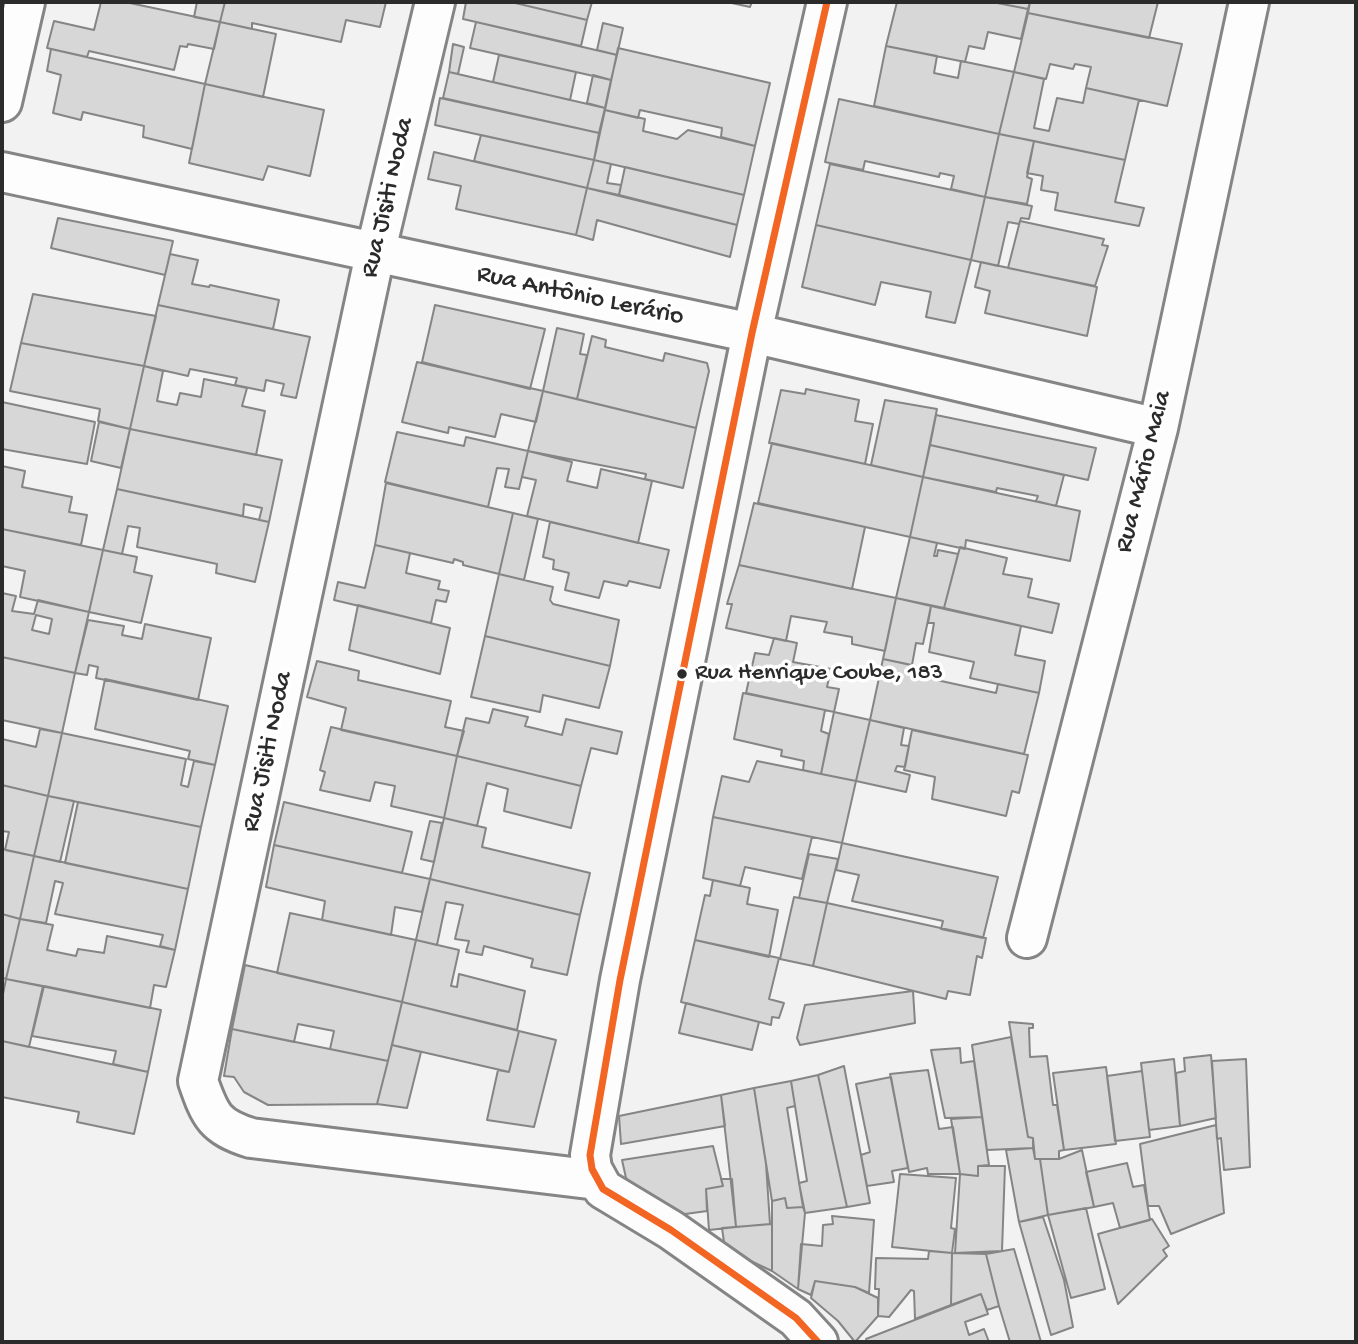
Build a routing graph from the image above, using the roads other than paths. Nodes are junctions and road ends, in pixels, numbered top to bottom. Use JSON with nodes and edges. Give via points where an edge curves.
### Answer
{"nodes":[{"id":1,"x":25,"y":2,"type":"edge"},
{"id":2,"x":435,"y":2,"type":"edge"},
{"id":3,"x":827,"y":2,"type":"edge"},
{"id":4,"x":1249,"y":2,"type":"edge"},
{"id":5,"x":2,"y":102,"type":"edge"},
{"id":6,"x":2,"y":172,"type":"edge"},
{"id":7,"x":375,"y":254,"type":"junction"},
{"id":8,"x":752,"y":333,"type":"junction"},
{"id":9,"x":1158,"y":428,"type":"junction"},
{"id":10,"x":1027,"y":938,"type":"dead end"},
{"id":11,"x":594,"y":1168,"type":"junction"},
{"id":12,"x":818,"y":1342,"type":"edge"}],
"edges":[{"from":1,"to":5,"type":"street"},
{"from":2,"to":7,"type":"street","name":"Rua Jisiti Noda"},
{"from":3,"to":8,"type":"street"},
{"from":4,"to":9,"type":"street","name":"Rua Mário Maia"},
{"from":6,"to":7,"type":"street","name":"Rua Antônio Lerário"},
{"from":7,"to":8,"type":"street","name":"Rua Antônio Lerário"},
{"from":7,"to":11,"type":"street","name":"Rua Jisiti Noda","via":[[198,1081],[208,1111],[225,1130],[251,1138]]},
{"from":8,"to":9,"type":"street","name":"Rua Antônio Lerário"},
{"from":8,"to":11,"type":"street","via":[[620,980]]},
{"from":9,"to":10,"type":"street","name":"Rua Mário Maia"},
{"from":11,"to":12,"type":"street","via":[[603,1189],[671,1230],[796,1318]]}]}
